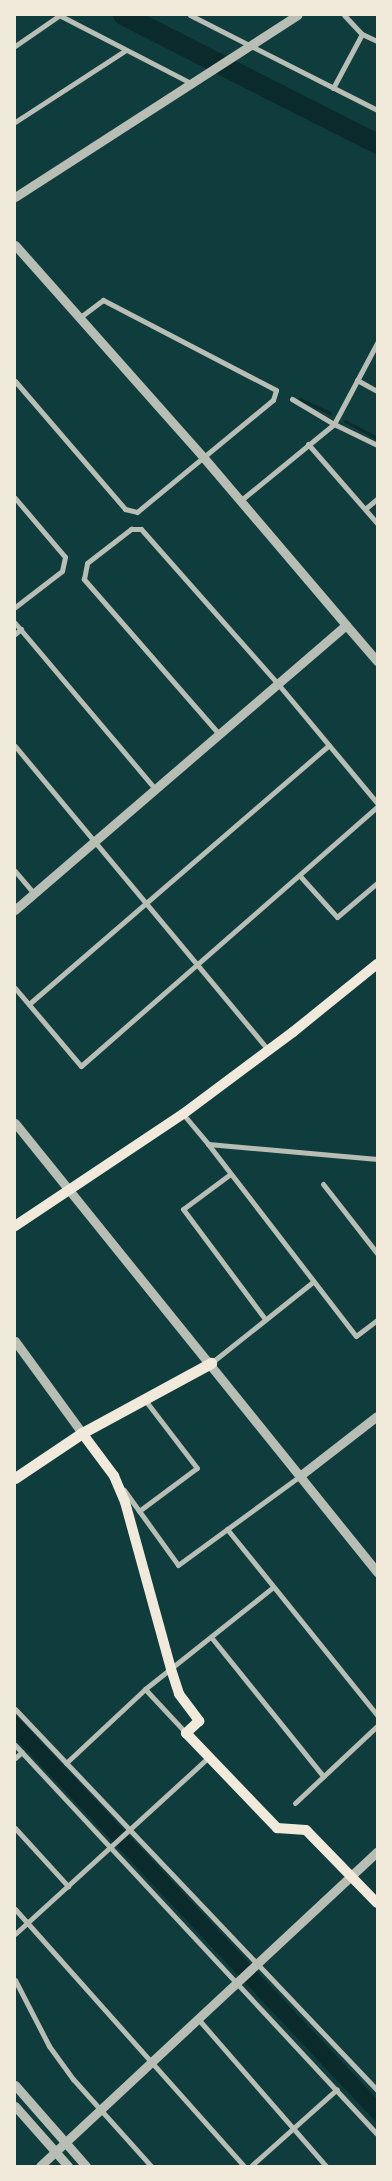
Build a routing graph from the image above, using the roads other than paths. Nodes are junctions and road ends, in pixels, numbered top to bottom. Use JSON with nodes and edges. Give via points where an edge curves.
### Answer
{"nodes":[{"id":1,"x":60,"y":15,"type":"edge"},
{"id":2,"x":190,"y":15,"type":"edge"},
{"id":3,"x":297,"y":15,"type":"edge"},
{"id":4,"x":344,"y":15,"type":"edge"},
{"id":5,"x":362,"y":34,"type":"junction"},
{"id":6,"x":377,"y":42,"type":"edge"},
{"id":7,"x":15,"y":46,"type":"edge"},
{"id":8,"x":245,"y":49,"type":"junction"},
{"id":9,"x":126,"y":50,"type":"junction"},
{"id":10,"x":191,"y":83,"type":"junction"},
{"id":11,"x":333,"y":88,"type":"junction"},
{"id":12,"x":377,"y":110,"type":"edge"},
{"id":13,"x":15,"y":122,"type":"edge"},
{"id":14,"x":15,"y":197,"type":"edge"},
{"id":15,"x":15,"y":245,"type":"edge"},
{"id":16,"x":78,"y":318,"type":"junction"},
{"id":17,"x":377,"y":343,"type":"edge"},
{"id":18,"x":357,"y":380,"type":"junction"},
{"id":19,"x":15,"y":381,"type":"edge"},
{"id":20,"x":377,"y":391,"type":"edge"},
{"id":21,"x":292,"y":399,"type":"dead end"},
{"id":22,"x":334,"y":424,"type":"junction"},
{"id":23,"x":308,"y":444,"type":"junction"},
{"id":24,"x":377,"y":445,"type":"edge"},
{"id":25,"x":204,"y":458,"type":"junction"},
{"id":26,"x":15,"y":498,"type":"edge"},
{"id":27,"x":377,"y":499,"type":"edge"},
{"id":28,"x":240,"y":501,"type":"junction"},
{"id":29,"x":365,"y":509,"type":"junction"},
{"id":30,"x":377,"y":523,"type":"edge"},
{"id":31,"x":15,"y":607,"type":"edge"},
{"id":32,"x":15,"y":623,"type":"edge"},
{"id":33,"x":346,"y":625,"type":"junction"},
{"id":34,"x":21,"y":630,"type":"junction"},
{"id":35,"x":15,"y":634,"type":"edge"},
{"id":36,"x":377,"y":661,"type":"edge"},
{"id":37,"x":278,"y":684,"type":"junction"},
{"id":38,"x":219,"y":734,"type":"junction"},
{"id":39,"x":329,"y":745,"type":"junction"},
{"id":40,"x":15,"y":746,"type":"edge"},
{"id":41,"x":156,"y":790,"type":"junction"},
{"id":42,"x":377,"y":803,"type":"edge"},
{"id":43,"x":377,"y":807,"type":"edge"},
{"id":44,"x":94,"y":843,"type":"junction"},
{"id":45,"x":15,"y":871,"type":"edge"},
{"id":46,"x":300,"y":876,"type":"junction"},
{"id":47,"x":377,"y":883,"type":"edge"},
{"id":48,"x":34,"y":894,"type":"junction"},
{"id":49,"x":145,"y":902,"type":"junction"},
{"id":50,"x":15,"y":910,"type":"edge"},
{"id":51,"x":196,"y":963,"type":"junction"},
{"id":52,"x":377,"y":964,"type":"edge"},
{"id":53,"x":15,"y":988,"type":"edge"},
{"id":54,"x":29,"y":1004,"type":"junction"},
{"id":55,"x":269,"y":1051,"type":"junction"},
{"id":56,"x":182,"y":1114,"type":"junction"},
{"id":57,"x":15,"y":1123,"type":"edge"},
{"id":58,"x":208,"y":1144,"type":"junction"},
{"id":59,"x":377,"y":1159,"type":"edge"},
{"id":60,"x":229,"y":1175,"type":"junction"},
{"id":61,"x":323,"y":1184,"type":"dead end"},
{"id":62,"x":71,"y":1191,"type":"junction"},
{"id":63,"x":15,"y":1226,"type":"edge"},
{"id":64,"x":377,"y":1254,"type":"edge"},
{"id":65,"x":313,"y":1282,"type":"junction"},
{"id":66,"x":265,"y":1319,"type":"junction"},
{"id":67,"x":377,"y":1320,"type":"edge"},
{"id":68,"x":15,"y":1342,"type":"edge"},
{"id":69,"x":211,"y":1363,"type":"junction"},
{"id":70,"x":144,"y":1398,"type":"junction"},
{"id":71,"x":377,"y":1416,"type":"edge"},
{"id":72,"x":82,"y":1433,"type":"junction"},
{"id":73,"x":301,"y":1475,"type":"junction"},
{"id":74,"x":114,"y":1476,"type":"junction"},
{"id":75,"x":15,"y":1478,"type":"edge"},
{"id":76,"x":139,"y":1511,"type":"junction"},
{"id":77,"x":227,"y":1529,"type":"junction"},
{"id":78,"x":377,"y":1572,"type":"edge"},
{"id":79,"x":272,"y":1588,"type":"junction"},
{"id":80,"x":211,"y":1637,"type":"junction"},
{"id":81,"x":171,"y":1669,"type":"junction"},
{"id":82,"x":145,"y":1689,"type":"junction"},
{"id":83,"x":15,"y":1709,"type":"edge"},
{"id":84,"x":377,"y":1715,"type":"edge"},
{"id":85,"x":377,"y":1726,"type":"edge"},
{"id":86,"x":186,"y":1733,"type":"junction"},
{"id":87,"x":15,"y":1745,"type":"edge"},
{"id":88,"x":22,"y":1752,"type":"junction"},
{"id":89,"x":209,"y":1757,"type":"junction"},
{"id":90,"x":15,"y":1758,"type":"edge"},
{"id":91,"x":66,"y":1763,"type":"junction"},
{"id":92,"x":323,"y":1776,"type":"junction"},
{"id":93,"x":295,"y":1804,"type":"dead end"},
{"id":94,"x":15,"y":1828,"type":"edge"},
{"id":95,"x":130,"y":1831,"type":"junction"},
{"id":96,"x":112,"y":1847,"type":"junction"},
{"id":97,"x":377,"y":1852,"type":"edge"},
{"id":98,"x":352,"y":1877,"type":"junction"},
{"id":99,"x":68,"y":1886,"type":"junction"},
{"id":100,"x":377,"y":1903,"type":"edge"},
{"id":101,"x":15,"y":1909,"type":"edge"},
{"id":102,"x":28,"y":1922,"type":"junction"},
{"id":103,"x":15,"y":1934,"type":"edge"},
{"id":104,"x":259,"y":1965,"type":"junction"},
{"id":105,"x":15,"y":1980,"type":"edge"},
{"id":106,"x":239,"y":1983,"type":"junction"},
{"id":107,"x":199,"y":2020,"type":"junction"},
{"id":108,"x":152,"y":2062,"type":"junction"},
{"id":109,"x":15,"y":2085,"type":"edge"},
{"id":110,"x":337,"y":2089,"type":"junction"},
{"id":111,"x":377,"y":2090,"type":"edge"},
{"id":112,"x":15,"y":2106,"type":"edge"},
{"id":113,"x":102,"y":2110,"type":"junction"},
{"id":114,"x":292,"y":2128,"type":"junction"},
{"id":115,"x":377,"y":2134,"type":"edge"},
{"id":116,"x":66,"y":2143,"type":"junction"},
{"id":117,"x":56,"y":2153,"type":"junction"},
{"id":118,"x":40,"y":2166,"type":"edge"},
{"id":119,"x":68,"y":2166,"type":"edge"},
{"id":120,"x":86,"y":2166,"type":"edge"},
{"id":121,"x":151,"y":2166,"type":"edge"},
{"id":122,"x":244,"y":2166,"type":"edge"},
{"id":123,"x":251,"y":2166,"type":"edge"},
{"id":124,"x":326,"y":2166,"type":"edge"}],
"edges":[{"from":1,"to":7,"type":"street"},
{"from":1,"to":9,"type":"street"},
{"from":2,"to":8,"type":"street"},
{"from":3,"to":8,"type":"street"},
{"from":4,"to":5,"type":"street"},
{"from":5,"to":6,"type":"street"},
{"from":5,"to":11,"type":"street"},
{"from":8,"to":10,"type":"street"},
{"from":8,"to":11,"type":"street"},
{"from":9,"to":10,"type":"street"},
{"from":9,"to":13,"type":"street"},
{"from":10,"to":14,"type":"street"},
{"from":11,"to":12,"type":"street"},
{"from":15,"to":16,"type":"street"},
{"from":16,"to":25,"type":"street"},
{"from":16,"to":25,"type":"street","via":[[103,300],[276,390],[273,400]]},
{"from":17,"to":18,"type":"street"},
{"from":18,"to":20,"type":"street"},
{"from":18,"to":22,"type":"street"},
{"from":19,"to":25,"type":"street","via":[[125,509],[137,512]]},
{"from":21,"to":22,"type":"street"},
{"from":22,"to":23,"type":"street"},
{"from":22,"to":24,"type":"street"},
{"from":23,"to":28,"type":"street"},
{"from":23,"to":29,"type":"street"},
{"from":25,"to":28,"type":"street"},
{"from":26,"to":31,"type":"street","via":[[65,557],[62,571]]},
{"from":27,"to":29,"type":"street"},
{"from":28,"to":33,"type":"street"},
{"from":29,"to":30,"type":"street"},
{"from":32,"to":34,"type":"street"},
{"from":33,"to":36,"type":"street"},
{"from":33,"to":37,"type":"street"},
{"from":34,"to":35,"type":"street"},
{"from":34,"to":41,"type":"street"},
{"from":37,"to":38,"type":"street"},
{"from":37,"to":38,"type":"street","via":[[141,529],[132,530],[87,563],[84,579]]},
{"from":37,"to":39,"type":"street"},
{"from":38,"to":41,"type":"street"},
{"from":39,"to":42,"type":"street"},
{"from":39,"to":49,"type":"street"},
{"from":40,"to":44,"type":"street"},
{"from":41,"to":44,"type":"street"},
{"from":43,"to":46,"type":"street"},
{"from":44,"to":48,"type":"street"},
{"from":44,"to":49,"type":"street"},
{"from":45,"to":48,"type":"street"},
{"from":46,"to":47,"type":"street","via":[[337,917]]},
{"from":46,"to":51,"type":"street"},
{"from":48,"to":50,"type":"street"},
{"from":49,"to":51,"type":"street"},
{"from":49,"to":54,"type":"street"},
{"from":51,"to":54,"type":"street","via":[[81,1066]]},
{"from":51,"to":55,"type":"street"},
{"from":52,"to":55,"type":"main road"},
{"from":53,"to":54,"type":"street"},
{"from":55,"to":56,"type":"main road"},
{"from":56,"to":58,"type":"street"},
{"from":56,"to":62,"type":"main road"},
{"from":57,"to":62,"type":"street"},
{"from":58,"to":59,"type":"street"},
{"from":58,"to":60,"type":"street"},
{"from":60,"to":65,"type":"street"},
{"from":60,"to":66,"type":"street","via":[[183,1209]]},
{"from":61,"to":64,"type":"street"},
{"from":62,"to":63,"type":"main road"},
{"from":62,"to":69,"type":"street"},
{"from":65,"to":66,"type":"street"},
{"from":65,"to":67,"type":"street","via":[[356,1336]]},
{"from":66,"to":69,"type":"street"},
{"from":68,"to":72,"type":"street"},
{"from":69,"to":70,"type":"main road"},
{"from":69,"to":73,"type":"street"},
{"from":70,"to":72,"type":"main road"},
{"from":70,"to":76,"type":"street","via":[[197,1468]]},
{"from":71,"to":73,"type":"street"},
{"from":72,"to":74,"type":"main road"},
{"from":72,"to":75,"type":"main road"},
{"from":73,"to":77,"type":"street"},
{"from":73,"to":78,"type":"street"},
{"from":74,"to":76,"type":"street"},
{"from":74,"to":81,"type":"main road","via":[[125,1502]]},
{"from":76,"to":77,"type":"street","via":[[178,1565]]},
{"from":77,"to":79,"type":"street"},
{"from":79,"to":80,"type":"street"},
{"from":79,"to":84,"type":"street"},
{"from":80,"to":81,"type":"street"},
{"from":80,"to":92,"type":"street"},
{"from":81,"to":82,"type":"street"},
{"from":81,"to":86,"type":"main road","via":[[179,1694],[199,1721]]},
{"from":82,"to":86,"type":"street"},
{"from":82,"to":91,"type":"street"},
{"from":83,"to":91,"type":"street"},
{"from":85,"to":92,"type":"street"},
{"from":86,"to":89,"type":"main road"},
{"from":87,"to":88,"type":"street"},
{"from":88,"to":90,"type":"street"},
{"from":88,"to":96,"type":"street"},
{"from":89,"to":95,"type":"street"},
{"from":89,"to":98,"type":"main road","via":[[277,1828],[306,1830]]},
{"from":91,"to":95,"type":"street"},
{"from":92,"to":93,"type":"street"},
{"from":94,"to":99,"type":"street"},
{"from":95,"to":96,"type":"street"},
{"from":95,"to":104,"type":"street"},
{"from":96,"to":99,"type":"street"},
{"from":96,"to":106,"type":"street"},
{"from":97,"to":98,"type":"street"},
{"from":98,"to":100,"type":"main road"},
{"from":98,"to":104,"type":"street"},
{"from":99,"to":102,"type":"street"},
{"from":101,"to":102,"type":"street"},
{"from":102,"to":103,"type":"street"},
{"from":102,"to":108,"type":"street"},
{"from":104,"to":106,"type":"street"},
{"from":104,"to":111,"type":"street"},
{"from":105,"to":113,"type":"street","via":[[49,2046],[80,2088]]},
{"from":106,"to":107,"type":"street"},
{"from":106,"to":110,"type":"street"},
{"from":107,"to":108,"type":"street"},
{"from":107,"to":114,"type":"street"},
{"from":108,"to":113,"type":"street"},
{"from":108,"to":122,"type":"street"},
{"from":109,"to":116,"type":"street"},
{"from":110,"to":114,"type":"street"},
{"from":110,"to":115,"type":"street"},
{"from":112,"to":117,"type":"street"},
{"from":113,"to":116,"type":"street"},
{"from":113,"to":121,"type":"street"},
{"from":114,"to":123,"type":"street"},
{"from":114,"to":124,"type":"street"},
{"from":116,"to":117,"type":"street"},
{"from":116,"to":120,"type":"street"},
{"from":117,"to":118,"type":"street"},
{"from":117,"to":119,"type":"street"}]}
